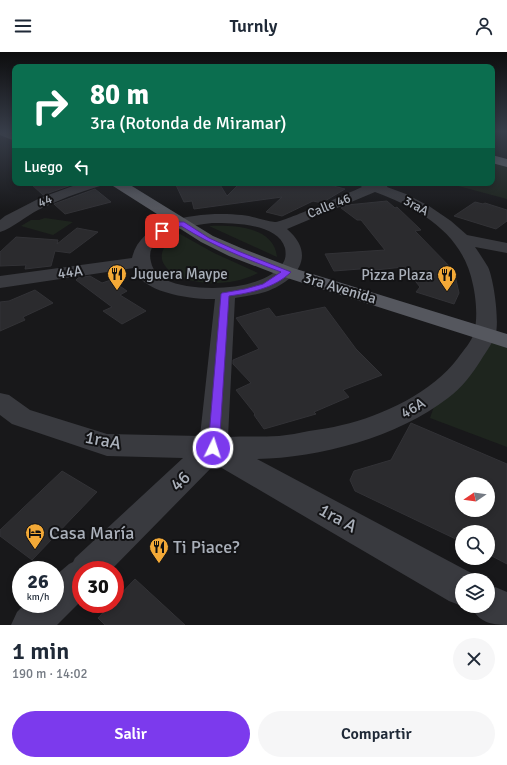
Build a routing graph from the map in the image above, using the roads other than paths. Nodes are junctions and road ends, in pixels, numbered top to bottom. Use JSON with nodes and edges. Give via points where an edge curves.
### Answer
{"nodes":[{"id":1,"x":495,"y":160,"type":"edge"},
{"id":2,"x":507,"y":163,"type":"edge"},
{"id":3,"x":86,"y":186,"type":"edge"},
{"id":4,"x":123,"y":186,"type":"edge"},
{"id":5,"x":370,"y":186,"type":"edge"},
{"id":6,"x":378,"y":186,"type":"edge"},
{"id":7,"x":181,"y":223,"type":"junction"},
{"id":8,"x":0,"y":227,"type":"edge"},
{"id":9,"x":274,"y":229,"type":"junction"},
{"id":10,"x":462,"y":239,"type":"junction"},
{"id":11,"x":507,"y":248,"type":"edge"},
{"id":12,"x":140,"y":262,"type":"junction"},
{"id":13,"x":287,"y":272,"type":"junction"},
{"id":14,"x":0,"y":282,"type":"edge"},
{"id":15,"x":225,"y":294,"type":"junction"},
{"id":16,"x":496,"y":337,"type":"edge"},
{"id":17,"x":0,"y":402,"type":"edge"},
{"id":18,"x":213,"y":448,"type":"junction"},
{"id":19,"x":96,"y":561,"type":"edge"},
{"id":20,"x":455,"y":584,"type":"edge"},
{"id":21,"x":72,"y":585,"type":"edge"},
{"id":22,"x":64,"y":592,"type":"edge"},
{"id":23,"x":495,"y":606,"type":"edge"},
{"id":24,"x":43,"y":613,"type":"edge"},
{"id":25,"x":507,"y":613,"type":"edge"},
{"id":26,"x":30,"y":625,"type":"edge"}],
"edges":[{"from":1,"to":2,"type":"highway"},
{"from":3,"to":8,"type":"street","name":"44","via":[[43,201]]},
{"from":4,"to":7,"type":"main road","name":"3ra Avenida"},
{"from":5,"to":9,"type":"street","name":"Calle 46"},
{"from":6,"to":10,"type":"street","name":"3raA","via":[[424,209]]},
{"from":7,"to":9,"type":"street","via":[[231,218],[248,220]]},
{"from":7,"to":12,"type":"street","via":[[150,239],[143,248]]},
{"from":7,"to":13,"type":"main road","name":"3ra Avenida","via":[[235,252]]},
{"from":9,"to":13,"type":"street","via":[[288,238],[294,248],[294,258]]},
{"from":10,"to":11,"type":"street"},
{"from":10,"to":16,"type":"street","name":"46A","via":[[479,268]]},
{"from":12,"to":14,"type":"street","name":"44A"},
{"from":12,"to":15,"type":"street","via":[[150,278],[164,286],[182,292]]},
{"from":13,"to":15,"type":"street","via":[[265,285]]},
{"from":13,"to":16,"type":"main road","name":"3ra Avenida"},
{"from":15,"to":18,"type":"street"},
{"from":16,"to":18,"type":"street","name":"46A","via":[[472,356],[450,383],[439,392],[397,417],[343,436],[280,447]]},
{"from":17,"to":18,"type":"street","name":"1raA","via":[[21,417],[107,445]]},
{"from":18,"to":19,"type":"street","name":"46"},
{"from":18,"to":20,"type":"street","name":"1ra A"},
{"from":21,"to":22,"type":"street"},
{"from":23,"to":25,"type":"street"},
{"from":24,"to":26,"type":"street"}]}
